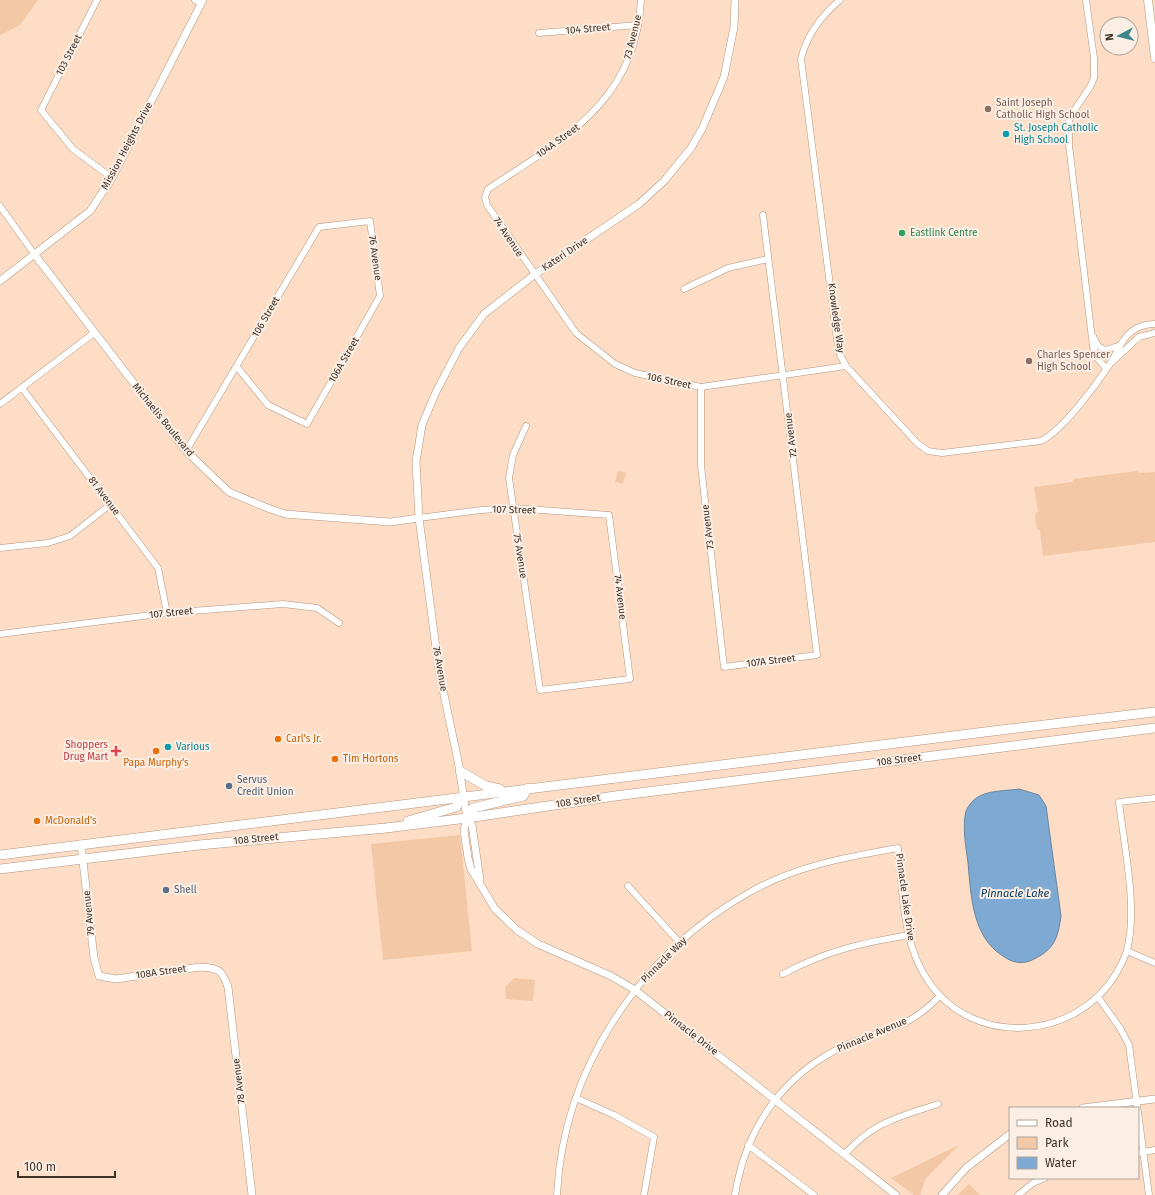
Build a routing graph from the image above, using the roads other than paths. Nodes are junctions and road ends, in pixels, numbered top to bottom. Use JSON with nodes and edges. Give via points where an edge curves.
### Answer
{"nodes":[{"id":1,"x":97,"y":0,"type":"edge"},
{"id":2,"x":641,"y":0,"type":"edge"},
{"id":3,"x":735,"y":0,"type":"edge"},
{"id":4,"x":840,"y":0,"type":"edge"},
{"id":5,"x":1086,"y":0,"type":"edge"},
{"id":6,"x":1148,"y":0,"type":"edge"},
{"id":7,"x":200,"y":1,"type":"edge"},
{"id":8,"x":638,"y":25,"type":"junction"},
{"id":9,"x":539,"y":33,"type":"dead end"},
{"id":10,"x":1155,"y":58,"type":"edge"},
{"id":11,"x":621,"y":74,"type":"joint"},
{"id":12,"x":112,"y":178,"type":"junction"},
{"id":13,"x":485,"y":198,"type":"joint"},
{"id":14,"x":0,"y":206,"type":"edge"},
{"id":15,"x":763,"y":215,"type":"dead end"},
{"id":16,"x":370,"y":221,"type":"joint"},
{"id":17,"x":35,"y":255,"type":"junction"},
{"id":18,"x":768,"y":259,"type":"junction"},
{"id":19,"x":534,"y":275,"type":"junction"},
{"id":20,"x":0,"y":281,"type":"edge"},
{"id":21,"x":684,"y":289,"type":"dead end"},
{"id":22,"x":380,"y":296,"type":"joint"},
{"id":23,"x":1155,"y":324,"type":"edge"},
{"id":24,"x":94,"y":332,"type":"junction"},
{"id":25,"x":1091,"y":333,"type":"junction"},
{"id":26,"x":1155,"y":333,"type":"edge"},
{"id":27,"x":1119,"y":345,"type":"junction"},
{"id":28,"x":1108,"y":365,"type":"junction"},
{"id":29,"x":846,"y":366,"type":"junction"},
{"id":30,"x":237,"y":367,"type":"junction"},
{"id":31,"x":784,"y":374,"type":"junction"},
{"id":32,"x":701,"y":387,"type":"junction"},
{"id":33,"x":22,"y":388,"type":"junction"},
{"id":34,"x":0,"y":404,"type":"edge"},
{"id":35,"x":526,"y":426,"type":"dead end"},
{"id":36,"x":186,"y":451,"type":"junction"},
{"id":37,"x":111,"y":504,"type":"junction"},
{"id":38,"x":513,"y":508,"type":"junction"},
{"id":39,"x":609,"y":515,"type":"joint"},
{"id":40,"x":419,"y":518,"type":"junction"},
{"id":41,"x":0,"y":548,"type":"edge"},
{"id":42,"x":167,"y":613,"type":"junction"},
{"id":43,"x":339,"y":623,"type":"dead end"},
{"id":44,"x":0,"y":634,"type":"edge"},
{"id":45,"x":817,"y":655,"type":"joint"},
{"id":46,"x":724,"y":667,"type":"joint"},
{"id":47,"x":630,"y":679,"type":"joint"},
{"id":48,"x":1155,"y":712,"type":"edge"},
{"id":49,"x":1155,"y":728,"type":"edge"},
{"id":50,"x":460,"y":772,"type":"junction"},
{"id":51,"x":528,"y":788,"type":"junction"},
{"id":52,"x":464,"y":796,"type":"junction"},
{"id":53,"x":1155,"y":798,"type":"edge"},
{"id":54,"x":467,"y":818,"type":"junction"},
{"id":55,"x":365,"y":830,"type":"junction"},
{"id":56,"x":81,"y":844,"type":"junction"},
{"id":57,"x":898,"y":848,"type":"joint"},
{"id":58,"x":0,"y":855,"type":"edge"},
{"id":59,"x":83,"y":860,"type":"junction"},
{"id":60,"x":0,"y":870,"type":"edge"},
{"id":61,"x":628,"y":886,"type":"dead end"},
{"id":62,"x":909,"y":935,"type":"junction"},
{"id":63,"x":679,"y":942,"type":"junction"},
{"id":64,"x":1127,"y":951,"type":"junction"},
{"id":65,"x":1155,"y":963,"type":"edge"},
{"id":66,"x":218,"y":970,"type":"joint"},
{"id":67,"x":783,"y":974,"type":"dead end"},
{"id":68,"x":104,"y":977,"type":"joint"},
{"id":69,"x":635,"y":990,"type":"junction"},
{"id":70,"x":940,"y":996,"type":"junction"},
{"id":71,"x":1098,"y":997,"type":"junction"},
{"id":72,"x":576,"y":1098,"type":"junction"},
{"id":73,"x":774,"y":1099,"type":"junction"},
{"id":74,"x":1155,"y":1099,"type":"edge"},
{"id":75,"x":1138,"y":1101,"type":"junction"},
{"id":76,"x":938,"y":1104,"type":"dead end"},
{"id":77,"x":1092,"y":1107,"type":"edge"},
{"id":78,"x":1138,"y":1107,"type":"edge"},
{"id":79,"x":1139,"y":1118,"type":"edge"},
{"id":80,"x":1009,"y":1135,"type":"edge"},
{"id":81,"x":748,"y":1145,"type":"junction"},
{"id":82,"x":1155,"y":1150,"type":"edge"},
{"id":83,"x":1141,"y":1152,"type":"edge"},
{"id":84,"x":845,"y":1154,"type":"junction"},
{"id":85,"x":1043,"y":1179,"type":"edge"},
{"id":86,"x":252,"y":1195,"type":"edge"},
{"id":87,"x":557,"y":1195,"type":"edge"},
{"id":88,"x":644,"y":1195,"type":"edge"},
{"id":89,"x":735,"y":1195,"type":"edge"},
{"id":90,"x":814,"y":1195,"type":"edge"},
{"id":91,"x":896,"y":1195,"type":"edge"},
{"id":92,"x":942,"y":1195,"type":"edge"},
{"id":93,"x":1018,"y":1195,"type":"edge"},
{"id":94,"x":1149,"y":1195,"type":"edge"}],
"edges":[{"from":1,"to":12,"type":"street","name":"103 Street","via":[[41,110],[74,149]]},
{"from":2,"to":8,"type":"street","name":"73 Avenue"},
{"from":3,"to":19,"type":"street","name":"Kateri Drive","via":[[734,27],[724,77],[691,148],[664,181],[639,204]]},
{"from":4,"to":29,"type":"street","name":"Knowledge Way","via":[[817,23],[804,46],[801,59],[837,340],[840,355]]},
{"from":5,"to":25,"type":"street","via":[[1094,58],[1094,78],[1069,118],[1068,126]]},
{"from":6,"to":10,"type":"main road"},
{"from":7,"to":12,"type":"street","name":"Mission Heights Drive"},
{"from":8,"to":9,"type":"street","name":"104 Street"},
{"from":8,"to":11,"type":"street","name":"73 Avenue"},
{"from":11,"to":13,"type":"street","name":"104A Street","via":[[589,118],[560,141],[488,189]]},
{"from":12,"to":17,"type":"street","name":"Mission Heights Drive","via":[[90,211]]},
{"from":13,"to":19,"type":"street","name":"74 Avenue","via":[[487,205]]},
{"from":14,"to":17,"type":"street","name":"Michaelis Boulevard"},
{"from":15,"to":18,"type":"street","name":"72 Avenue"},
{"from":16,"to":22,"type":"street","name":"76 Avenue"},
{"from":16,"to":30,"type":"street","name":"106 Street","via":[[319,227]]},
{"from":17,"to":20,"type":"street","name":"Mission Heights Drive"},
{"from":17,"to":24,"type":"street","name":"Michaelis Boulevard"},
{"from":18,"to":21,"type":"street","via":[[728,268]]},
{"from":18,"to":31,"type":"street","name":"72 Avenue"},
{"from":19,"to":32,"type":"street","name":"106 Street","via":[[576,334],[615,364],[635,374]]},
{"from":19,"to":40,"type":"street","name":"Kateri Drive","via":[[484,314],[459,348],[436,392],[422,425],[416,462]]},
{"from":22,"to":30,"type":"street","name":"106A Street","via":[[307,424],[268,405]]},
{"from":23,"to":27,"type":"street","name":"Knowledge Way","via":[[1136,328]]},
{"from":24,"to":33,"type":"street"},
{"from":24,"to":36,"type":"street","name":"Michaelis Boulevard"},
{"from":25,"to":27,"type":"street","via":[[1098,346],[1105,350]]},
{"from":25,"to":28,"type":"street","via":[[1096,358]]},
{"from":26,"to":28,"type":"street","name":"Knowledge Way","via":[[1138,337]]},
{"from":27,"to":28,"type":"street","name":"Knowledge Way"},
{"from":28,"to":29,"type":"street","name":"Knowledge Way","via":[[1051,436],[1041,441],[942,453],[928,451],[918,444]]},
{"from":29,"to":31,"type":"street","name":"106 Street"},
{"from":30,"to":36,"type":"street","name":"106 Street"},
{"from":31,"to":32,"type":"street","name":"106 Street"},
{"from":31,"to":45,"type":"street","name":"72 Avenue"},
{"from":32,"to":46,"type":"street","name":"73 Avenue","via":[[701,466]]},
{"from":33,"to":34,"type":"street"},
{"from":33,"to":37,"type":"street","name":"81 Avenue"},
{"from":35,"to":38,"type":"street","name":"75 Avenue","via":[[513,455],[509,478]]},
{"from":36,"to":40,"type":"street","name":"Michaelis Boulevard","via":[[229,492],[285,514],[390,522]]},
{"from":37,"to":41,"type":"street","via":[[70,536],[48,543]]},
{"from":37,"to":42,"type":"street","name":"81 Avenue","via":[[158,568]]},
{"from":38,"to":39,"type":"street","name":"107 Street"},
{"from":38,"to":40,"type":"street","name":"107 Street"},
{"from":38,"to":47,"type":"street","name":"75 Avenue","via":[[540,690]]},
{"from":39,"to":47,"type":"street","name":"74 Avenue"},
{"from":40,"to":50,"type":"street","name":"76 Avenue","via":[[439,671]]},
{"from":42,"to":43,"type":"street","name":"107 Street","via":[[283,604],[317,608]]},
{"from":42,"to":44,"type":"street","name":"107 Street"},
{"from":45,"to":46,"type":"street","name":"107A Street"},
{"from":48,"to":51,"type":"main road","name":"108 Street"},
{"from":49,"to":54,"type":"main road","name":"108 Street","via":[[615,796]]},
{"from":50,"to":51,"type":"main road","via":[[497,789]]},
{"from":50,"to":52,"type":"street","name":"76 Avenue"},
{"from":51,"to":52,"type":"main road","name":"108 Street"},
{"from":51,"to":54,"type":"main road","via":[[523,796],[474,808]]},
{"from":52,"to":54,"type":"street","name":"76 Avenue"},
{"from":52,"to":55,"type":"main road","via":[[456,807]]},
{"from":52,"to":56,"type":"main road","name":"108 Street"},
{"from":53,"to":64,"type":"street","name":"Pinnacle Lake Drive","via":[[1119,802],[1132,918]]},
{"from":54,"to":55,"type":"main road","name":"108 Street"},
{"from":54,"to":69,"type":"street","name":"Pinnacle Drive","via":[[472,825],[480,885],[495,909],[509,924],[549,950],[623,982]]},
{"from":55,"to":59,"type":"main road","name":"108 Street","via":[[199,845]]},
{"from":56,"to":58,"type":"main road","name":"108 Street"},
{"from":56,"to":59,"type":"street","name":"79 Avenue"},
{"from":57,"to":62,"type":"street","name":"Pinnacle Lake Drive"},
{"from":57,"to":63,"type":"street","name":"Pinnacle Way","via":[[840,858],[791,874],[751,891]]},
{"from":59,"to":60,"type":"main road","name":"108 Street"},
{"from":59,"to":68,"type":"street","name":"79 Avenue","via":[[94,958],[99,976]]},
{"from":61,"to":63,"type":"street"},
{"from":62,"to":67,"type":"street","via":[[838,949]]},
{"from":62,"to":70,"type":"street","name":"Pinnacle Lake Drive","via":[[917,964]]},
{"from":63,"to":69,"type":"street","name":"Pinnacle Way"},
{"from":64,"to":65,"type":"street"},
{"from":64,"to":71,"type":"street","name":"Pinnacle Lake Drive","via":[[1110,982]]},
{"from":66,"to":68,"type":"street","name":"108A Street","via":[[214,967],[200,966],[116,979]]},
{"from":66,"to":86,"type":"street","name":"78 Avenue","via":[[223,974],[228,987]]},
{"from":69,"to":72,"type":"street","name":"Pinnacle Way","via":[[596,1051]]},
{"from":69,"to":73,"type":"street","name":"Pinnacle Drive"},
{"from":70,"to":71,"type":"street","name":"Pinnacle Lake Drive","via":[[974,1019],[1014,1029],[1061,1021]]},
{"from":70,"to":73,"type":"street","name":"Pinnacle Avenue","via":[[904,1023],[846,1044],[822,1058],[800,1074]]},
{"from":71,"to":75,"type":"street","via":[[1129,1045]]},
{"from":72,"to":87,"type":"street","name":"Pinnacle Way","via":[[564,1146]]},
{"from":72,"to":88,"type":"street","via":[[654,1137]]},
{"from":73,"to":81,"type":"street","name":"Pinnacle Avenue"},
{"from":73,"to":84,"type":"street","name":"Pinnacle Drive"},
{"from":74,"to":75,"type":"street"},
{"from":75,"to":77,"type":"street"},
{"from":75,"to":78,"type":"street"},
{"from":76,"to":84,"type":"street","via":[[874,1127]]},
{"from":79,"to":83,"type":"street"},
{"from":80,"to":92,"type":"street","via":[[966,1168]]},
{"from":81,"to":89,"type":"street","name":"Pinnacle Avenue"},
{"from":81,"to":90,"type":"street"},
{"from":82,"to":83,"type":"street"},
{"from":83,"to":94,"type":"street"},
{"from":84,"to":91,"type":"street","name":"Pinnacle Drive"},
{"from":85,"to":93,"type":"street"}]}
